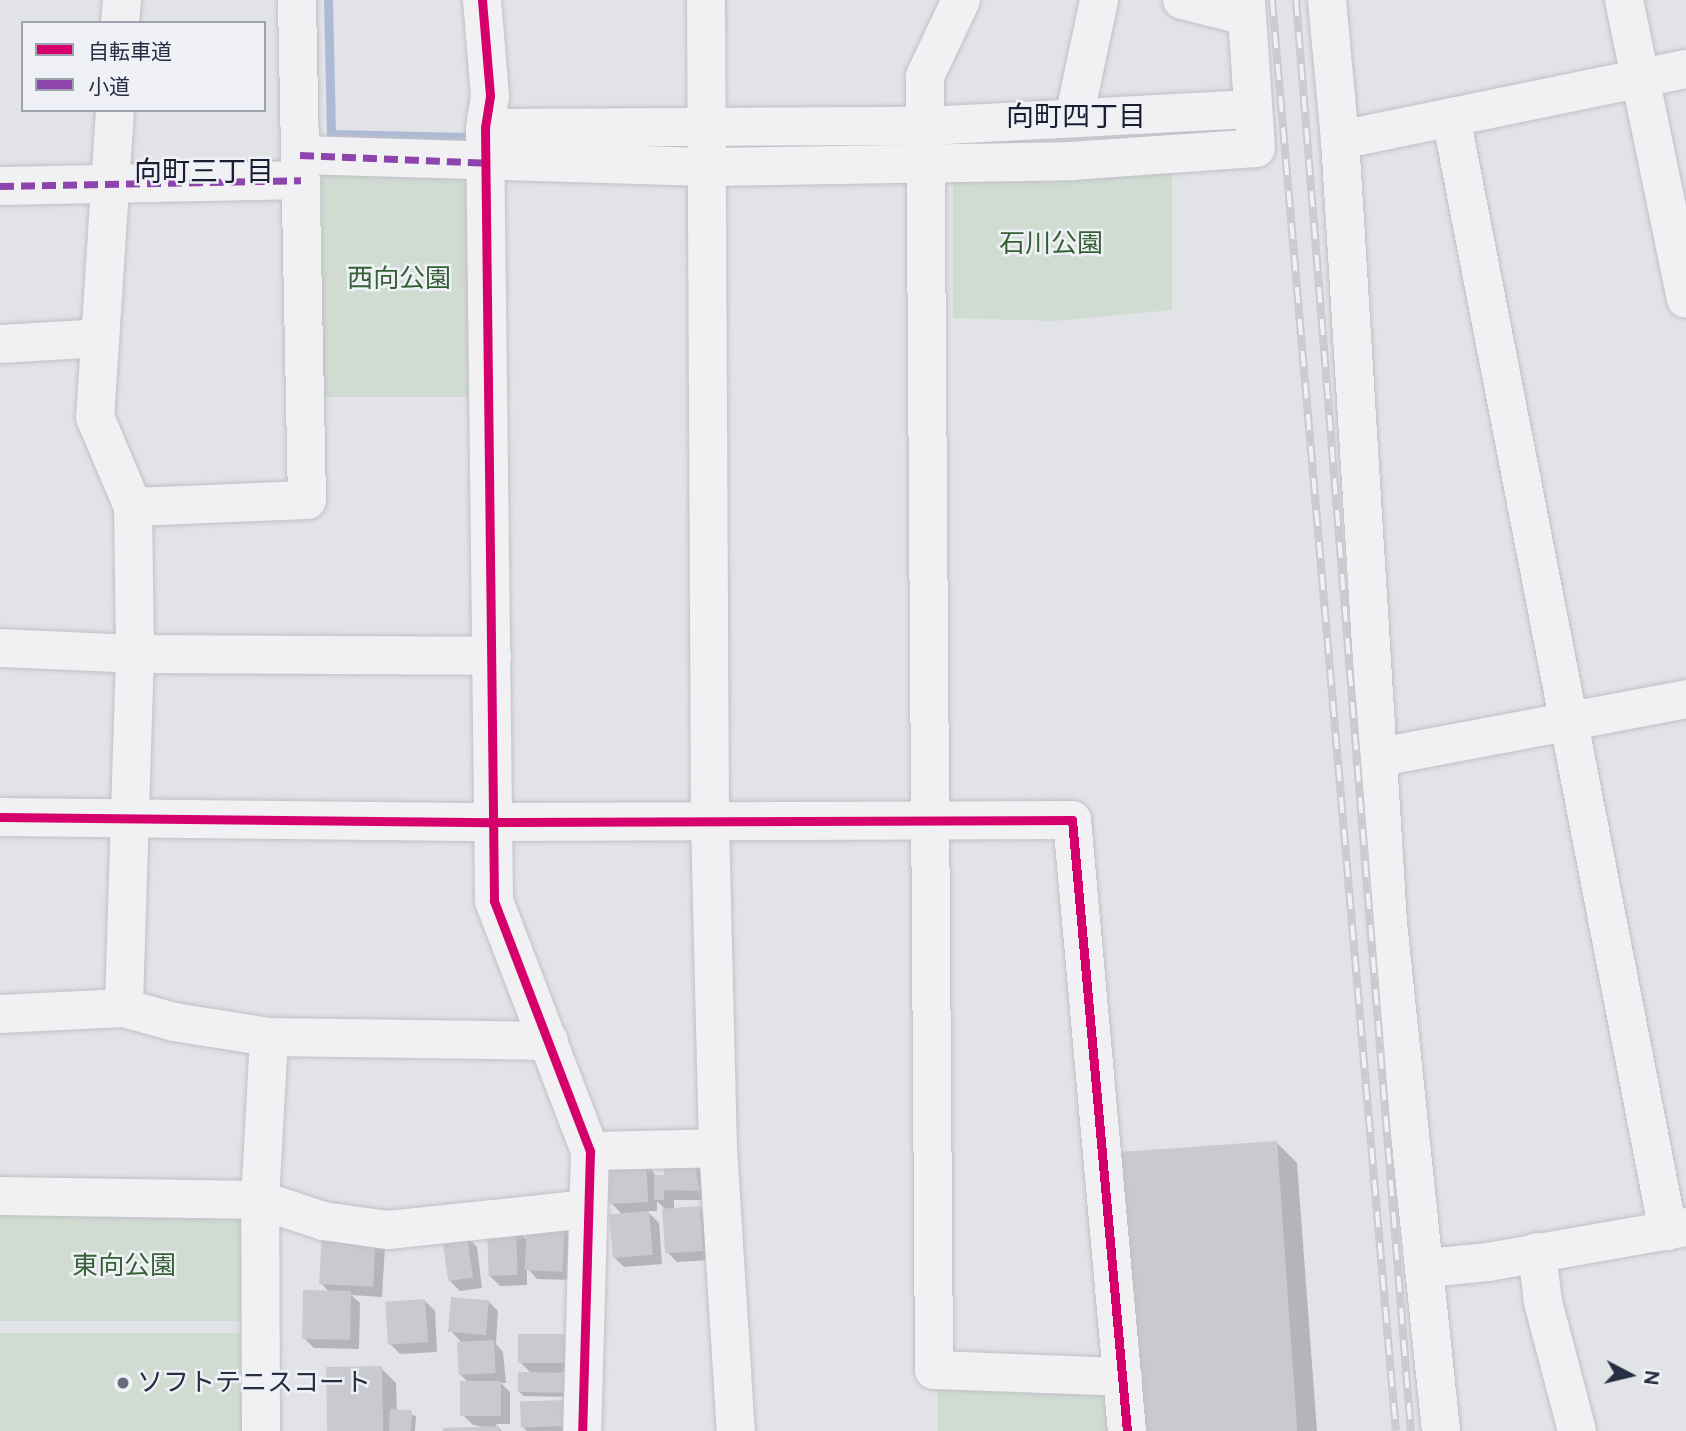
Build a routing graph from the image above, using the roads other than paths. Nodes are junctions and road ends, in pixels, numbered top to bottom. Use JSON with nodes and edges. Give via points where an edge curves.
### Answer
{"nodes":[{"id":1,"x":122,"y":0,"type":"edge"},
{"id":2,"x":297,"y":0,"type":"edge"},
{"id":3,"x":482,"y":0,"type":"edge"},
{"id":4,"x":706,"y":0,"type":"edge"},
{"id":5,"x":961,"y":0,"type":"edge"},
{"id":6,"x":1099,"y":0,"type":"edge"},
{"id":7,"x":1182,"y":0,"type":"edge"},
{"id":8,"x":1327,"y":0,"type":"edge"},
{"id":9,"x":1625,"y":0,"type":"edge"},
{"id":10,"x":1246,"y":8,"type":"edge"},
{"id":11,"x":120,"y":21,"type":"edge"},
{"id":12,"x":1686,"y":69,"type":"edge"},
{"id":13,"x":1639,"y":77,"type":"junction"},
{"id":14,"x":1251,"y":110,"type":"junction"},
{"id":15,"x":115,"y":112,"type":"edge"},
{"id":16,"x":1451,"y":117,"type":"junction"},
{"id":17,"x":1074,"y":118,"type":"junction"},
{"id":18,"x":927,"y":126,"type":"junction"},
{"id":19,"x":704,"y":127,"type":"junction"},
{"id":20,"x":1340,"y":139,"type":"junction"},
{"id":21,"x":486,"y":145,"type":"junction"},
{"id":22,"x":925,"y":163,"type":"junction"},
{"id":23,"x":706,"y":167,"type":"junction"},
{"id":24,"x":300,"y":168,"type":"junction"},
{"id":25,"x":110,"y":180,"type":"junction"},
{"id":26,"x":0,"y":186,"type":"edge"},
{"id":27,"x":1686,"y":299,"type":"edge"},
{"id":28,"x":100,"y":338,"type":"junction"},
{"id":29,"x":0,"y":344,"type":"edge"},
{"id":30,"x":133,"y":507,"type":"junction"},
{"id":31,"x":0,"y":648,"type":"edge"},
{"id":32,"x":135,"y":654,"type":"junction"},
{"id":33,"x":492,"y":656,"type":"junction"},
{"id":34,"x":1686,"y":699,"type":"edge"},
{"id":35,"x":1569,"y":724,"type":"junction"},
{"id":36,"x":1375,"y":758,"type":"junction"},
{"id":37,"x":0,"y":817,"type":"edge"},
{"id":38,"x":128,"y":820,"type":"junction"},
{"id":39,"x":492,"y":822,"type":"junction"},
{"id":40,"x":710,"y":822,"type":"junction"},
{"id":41,"x":930,"y":822,"type":"junction"},
{"id":42,"x":124,"y":1009,"type":"junction"},
{"id":43,"x":0,"y":1014,"type":"edge"},
{"id":44,"x":269,"y":1037,"type":"junction"},
{"id":45,"x":549,"y":1041,"type":"junction"},
{"id":46,"x":718,"y":1148,"type":"junction"},
{"id":47,"x":590,"y":1151,"type":"junction"},
{"id":48,"x":0,"y":1196,"type":"edge"},
{"id":49,"x":260,"y":1200,"type":"junction"},
{"id":50,"x":588,"y":1209,"type":"junction"},
{"id":51,"x":1677,"y":1229,"type":"edge"},
{"id":52,"x":1537,"y":1252,"type":"junction"},
{"id":53,"x":1426,"y":1268,"type":"junction"},
{"id":54,"x":1123,"y":1377,"type":"junction"},
{"id":55,"x":261,"y":1431,"type":"edge"},
{"id":56,"x":582,"y":1431,"type":"edge"},
{"id":57,"x":736,"y":1431,"type":"edge"},
{"id":58,"x":1127,"y":1431,"type":"edge"},
{"id":59,"x":1441,"y":1431,"type":"edge"},
{"id":60,"x":1577,"y":1431,"type":"edge"}],
"edges":[{"from":1,"to":11,"type":"street"},
{"from":2,"to":24,"type":"street"},
{"from":3,"to":21,"type":"street","via":[[490,96]]},
{"from":4,"to":19,"type":"street"},
{"from":5,"to":18,"type":"street","via":[[925,76]]},
{"from":6,"to":17,"type":"street"},
{"from":7,"to":10,"type":"street"},
{"from":8,"to":20,"type":"street"},
{"from":9,"to":13,"type":"street"},
{"from":10,"to":14,"type":"street"},
{"from":12,"to":13,"type":"street"},
{"from":13,"to":16,"type":"street"},
{"from":13,"to":27,"type":"street"},
{"from":14,"to":17,"type":"street"},
{"from":14,"to":22,"type":"street","via":[[1256,148],[1071,161]]},
{"from":15,"to":25,"type":"street"},
{"from":16,"to":20,"type":"street"},
{"from":16,"to":35,"type":"street"},
{"from":17,"to":18,"type":"street"},
{"from":18,"to":19,"type":"street"},
{"from":18,"to":22,"type":"street"},
{"from":19,"to":21,"type":"street"},
{"from":19,"to":23,"type":"street"},
{"from":20,"to":36,"type":"street"},
{"from":21,"to":23,"type":"street"},
{"from":21,"to":24,"type":"street"},
{"from":21,"to":33,"type":"street"},
{"from":22,"to":23,"type":"street"},
{"from":22,"to":41,"type":"street"},
{"from":23,"to":40,"type":"street"},
{"from":24,"to":25,"type":"street"},
{"from":24,"to":30,"type":"street","via":[[307,500]]},
{"from":25,"to":26,"type":"street"},
{"from":25,"to":28,"type":"street"},
{"from":28,"to":29,"type":"street"},
{"from":28,"to":30,"type":"street","via":[[95,417]]},
{"from":30,"to":32,"type":"street"},
{"from":31,"to":32,"type":"street"},
{"from":32,"to":33,"type":"street"},
{"from":32,"to":38,"type":"street"},
{"from":33,"to":39,"type":"street"},
{"from":34,"to":35,"type":"street"},
{"from":35,"to":36,"type":"street"},
{"from":35,"to":51,"type":"street"},
{"from":36,"to":53,"type":"street","via":[[1399,1053]]},
{"from":37,"to":38,"type":"street"},
{"from":38,"to":39,"type":"street"},
{"from":38,"to":42,"type":"street"},
{"from":39,"to":40,"type":"street"},
{"from":39,"to":45,"type":"street","via":[[494,901]]},
{"from":40,"to":41,"type":"street"},
{"from":40,"to":46,"type":"street"},
{"from":41,"to":54,"type":"street","via":[[1072,820]]},
{"from":41,"to":54,"type":"street","via":[[933,1370]]},
{"from":42,"to":43,"type":"street"},
{"from":42,"to":44,"type":"street"},
{"from":44,"to":45,"type":"street"},
{"from":44,"to":49,"type":"street"},
{"from":45,"to":47,"type":"street"},
{"from":46,"to":47,"type":"street"},
{"from":46,"to":57,"type":"street"},
{"from":47,"to":50,"type":"street"},
{"from":48,"to":49,"type":"street"},
{"from":49,"to":50,"type":"street","via":[[323,1221],[388,1230]]},
{"from":49,"to":55,"type":"street"},
{"from":50,"to":56,"type":"street"},
{"from":51,"to":52,"type":"street"},
{"from":52,"to":53,"type":"street"},
{"from":52,"to":60,"type":"street","via":[[1544,1302]]},
{"from":53,"to":59,"type":"street"},
{"from":54,"to":58,"type":"street"}]}
